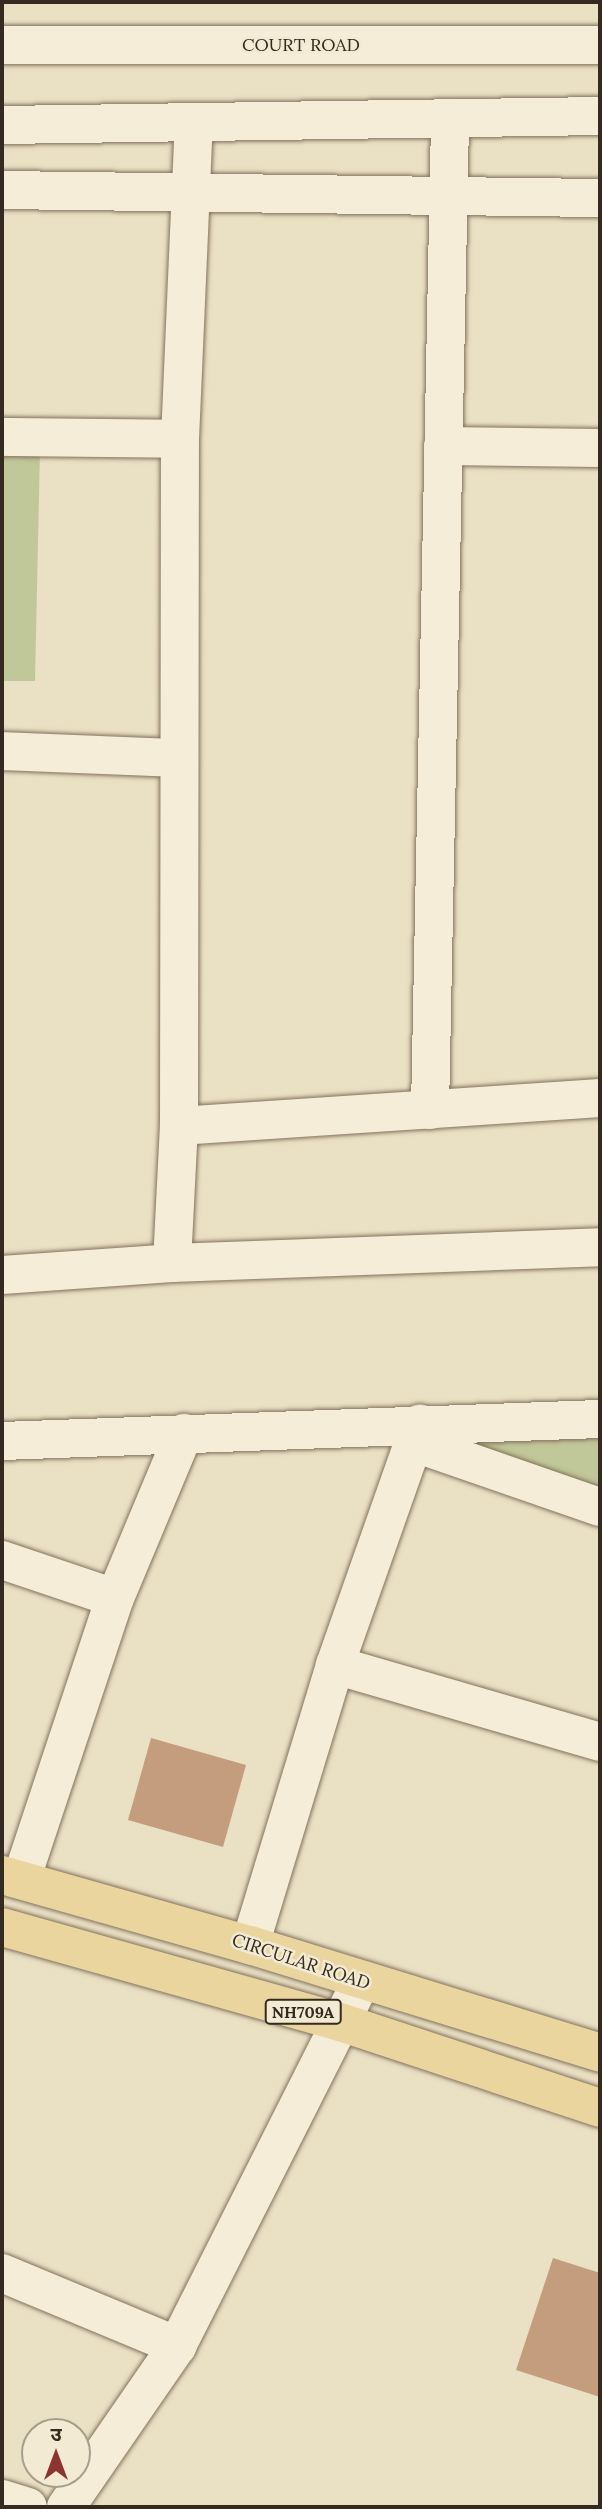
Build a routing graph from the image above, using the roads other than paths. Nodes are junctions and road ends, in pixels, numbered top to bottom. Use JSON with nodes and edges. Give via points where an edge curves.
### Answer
{"nodes":[{"id":1,"x":2,"y":45,"type":"edge"},
{"id":2,"x":600,"y":45,"type":"edge"},
{"id":3,"x":600,"y":116,"type":"edge"},
{"id":4,"x":450,"y":119,"type":"junction"},
{"id":5,"x":194,"y":122,"type":"junction"},
{"id":6,"x":2,"y":125,"type":"edge"},
{"id":7,"x":2,"y":190,"type":"edge"},
{"id":8,"x":191,"y":192,"type":"junction"},
{"id":9,"x":450,"y":198,"type":"junction"},
{"id":10,"x":600,"y":198,"type":"edge"},
{"id":11,"x":2,"y":437,"type":"edge"},
{"id":12,"x":180,"y":439,"type":"junction"},
{"id":13,"x":443,"y":446,"type":"junction"},
{"id":14,"x":600,"y":448,"type":"edge"},
{"id":15,"x":2,"y":751,"type":"edge"},
{"id":16,"x":179,"y":758,"type":"junction"},
{"id":17,"x":600,"y":1098,"type":"edge"},
{"id":18,"x":430,"y":1110,"type":"junction"},
{"id":19,"x":179,"y":1126,"type":"junction"},
{"id":20,"x":600,"y":1247,"type":"edge"},
{"id":21,"x":172,"y":1263,"type":"junction"},
{"id":22,"x":2,"y":1275,"type":"edge"},
{"id":23,"x":600,"y":1419,"type":"edge"},
{"id":24,"x":184,"y":1433,"type":"junction"},
{"id":25,"x":416,"y":1433,"type":"junction"},
{"id":26,"x":2,"y":1441,"type":"edge"},
{"id":27,"x":600,"y":1507,"type":"edge"},
{"id":28,"x":2,"y":1560,"type":"edge"},
{"id":29,"x":115,"y":1598,"type":"junction"},
{"id":30,"x":335,"y":1665,"type":"junction"},
{"id":31,"x":600,"y":1742,"type":"edge"},
{"id":32,"x":11,"y":1878,"type":"edge"},
{"id":33,"x":2,"y":1927,"type":"edge"},
{"id":34,"x":250,"y":1945,"type":"junction"},
{"id":35,"x":361,"y":1982,"type":"junction"},
{"id":36,"x":340,"y":2022,"type":"junction"},
{"id":37,"x":600,"y":2053,"type":"edge"},
{"id":38,"x":600,"y":2108,"type":"edge"},
{"id":39,"x":2,"y":2273,"type":"edge"},
{"id":40,"x":177,"y":2346,"type":"junction"},
{"id":41,"x":2,"y":2499,"type":"edge"},
{"id":42,"x":27,"y":2507,"type":"edge"},
{"id":43,"x":66,"y":2507,"type":"edge"}],
"edges":[{"from":1,"to":2,"type":"street","name":"COURT ROAD"},
{"from":3,"to":4,"type":"street"},
{"from":4,"to":5,"type":"street"},
{"from":4,"to":9,"type":"street"},
{"from":5,"to":6,"type":"street"},
{"from":5,"to":8,"type":"street"},
{"from":7,"to":8,"type":"street"},
{"from":8,"to":9,"type":"street"},
{"from":8,"to":12,"type":"street"},
{"from":9,"to":10,"type":"street"},
{"from":9,"to":13,"type":"street"},
{"from":11,"to":12,"type":"street"},
{"from":12,"to":16,"type":"street"},
{"from":13,"to":14,"type":"street"},
{"from":13,"to":18,"type":"street"},
{"from":15,"to":16,"type":"street"},
{"from":16,"to":19,"type":"street"},
{"from":17,"to":18,"type":"street"},
{"from":18,"to":19,"type":"street"},
{"from":19,"to":21,"type":"street"},
{"from":20,"to":21,"type":"street"},
{"from":21,"to":22,"type":"street"},
{"from":23,"to":25,"type":"street"},
{"from":24,"to":25,"type":"street"},
{"from":24,"to":26,"type":"street"},
{"from":24,"to":29,"type":"street"},
{"from":25,"to":27,"type":"street"},
{"from":25,"to":30,"type":"street"},
{"from":28,"to":29,"type":"street"},
{"from":29,"to":32,"type":"street"},
{"from":30,"to":31,"type":"street"},
{"from":30,"to":34,"type":"street"},
{"from":32,"to":34,"type":"main road","name":"CIRCULAR ROAD","number":"NH709A"},
{"from":33,"to":36,"type":"main road","number":"NH709A"},
{"from":34,"to":35,"type":"main road","name":"CIRCULAR ROAD","number":"NH709A"},
{"from":35,"to":36,"type":"street"},
{"from":35,"to":37,"type":"main road","name":"CIRCULAR ROAD","number":"NH709A"},
{"from":36,"to":38,"type":"main road","number":"NH709A"},
{"from":36,"to":40,"type":"street"},
{"from":39,"to":40,"type":"street"},
{"from":40,"to":43,"type":"street"},
{"from":41,"to":42,"type":"street"}]}
